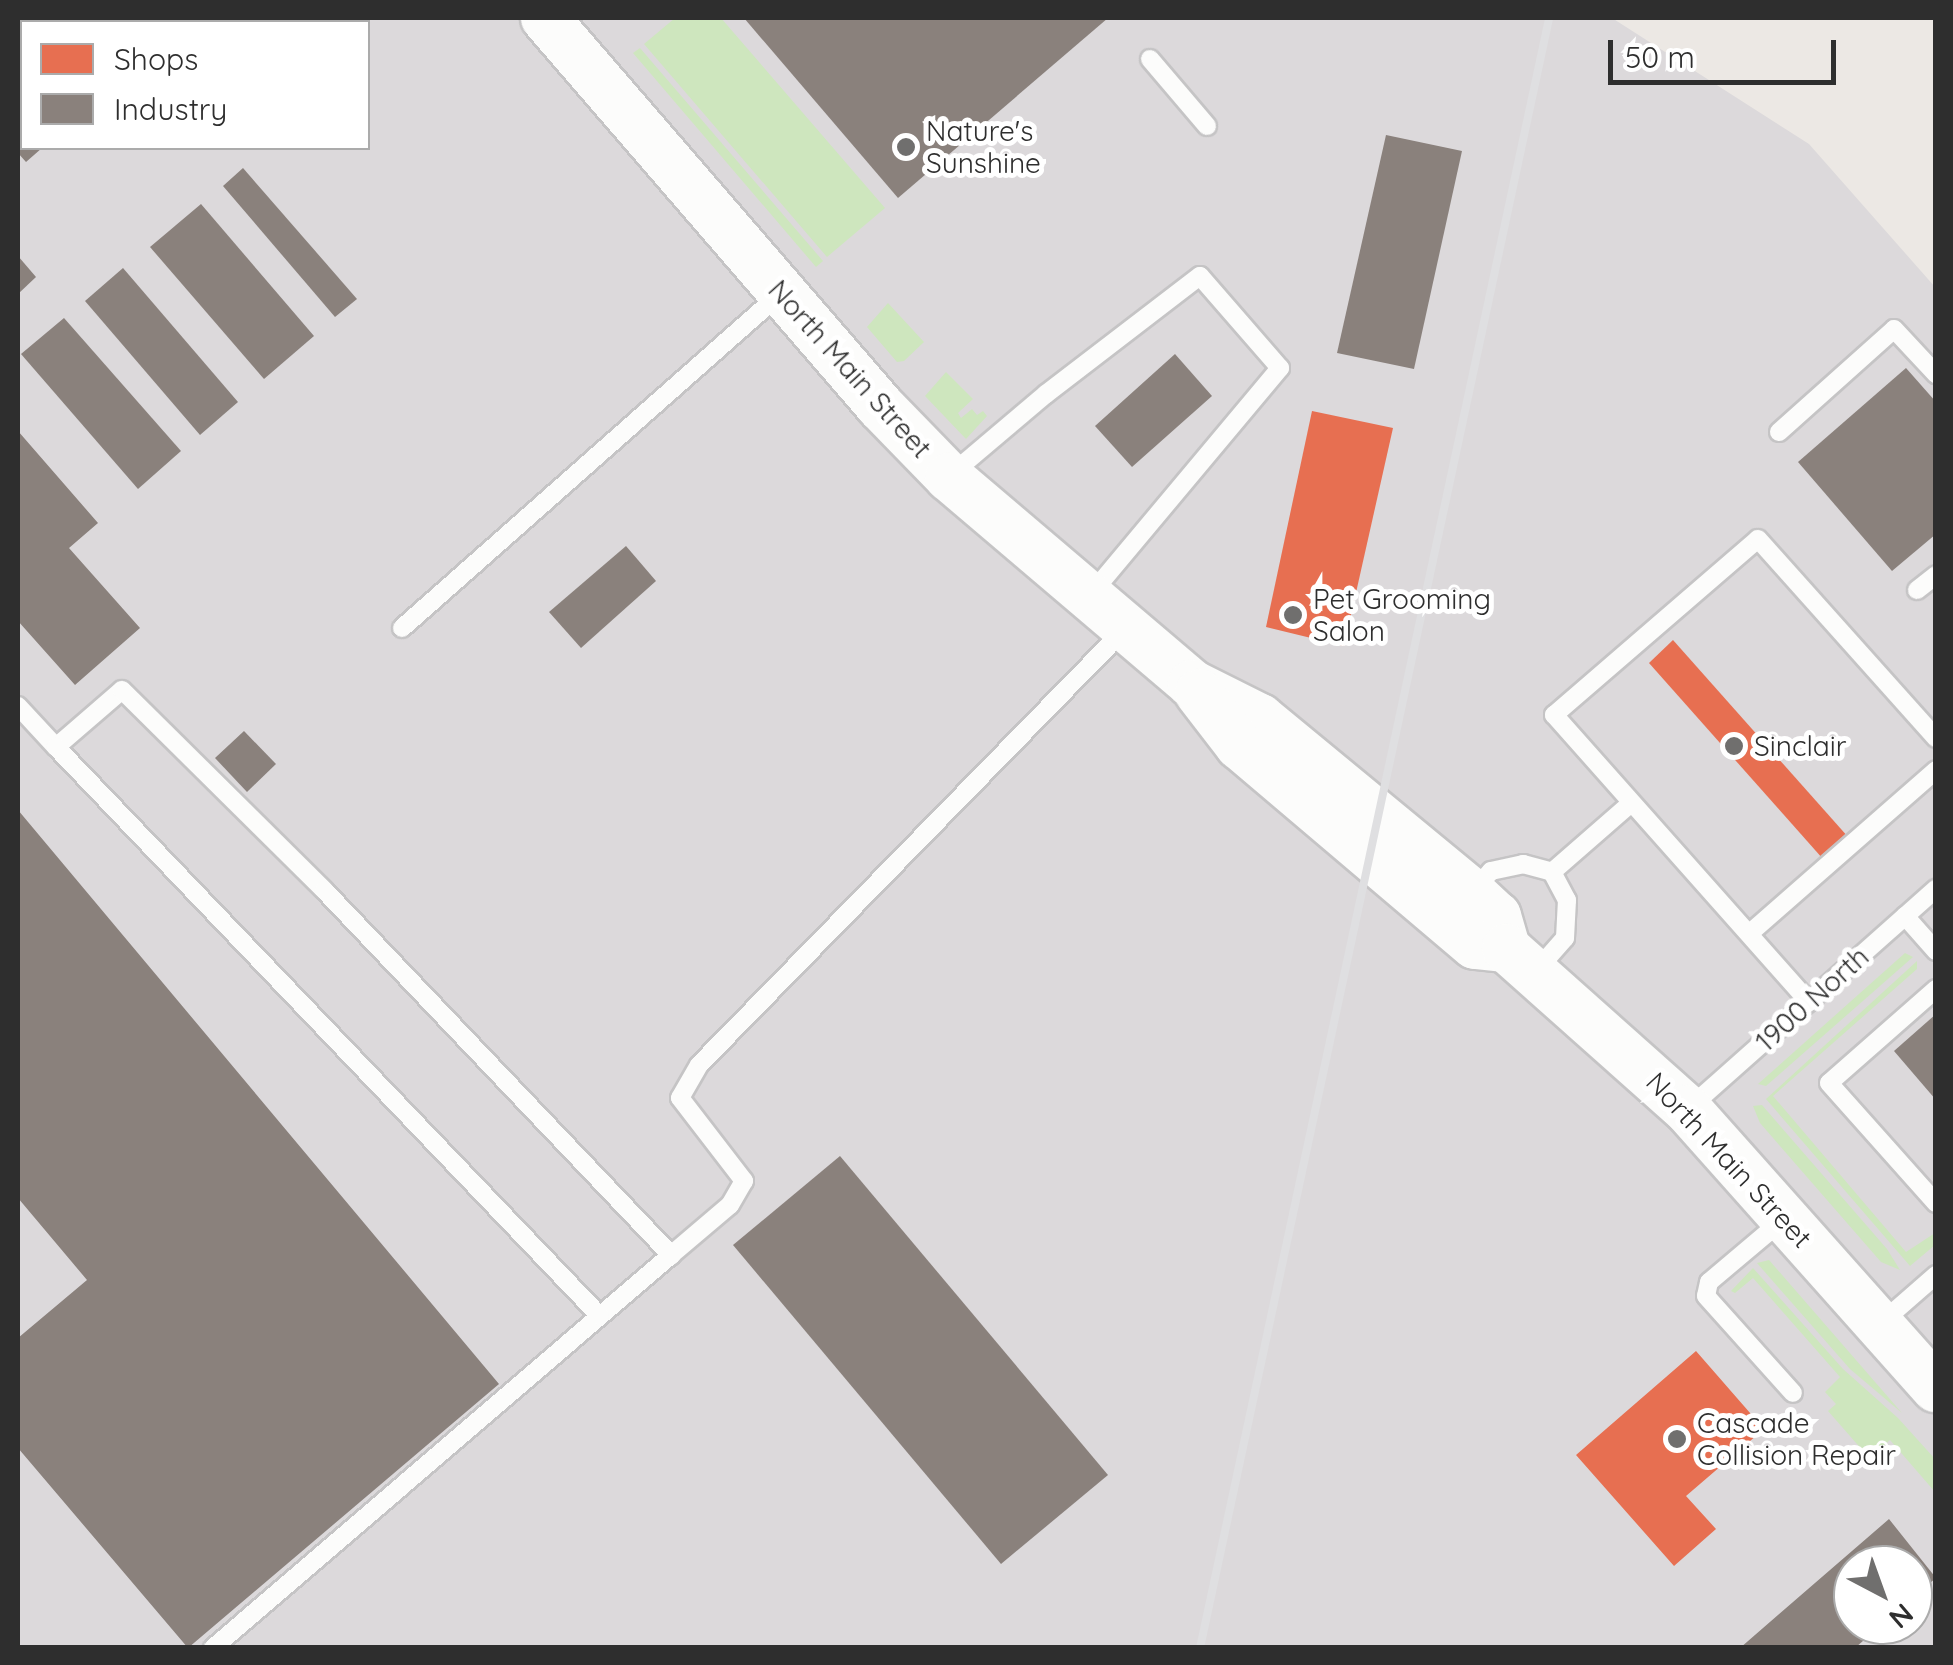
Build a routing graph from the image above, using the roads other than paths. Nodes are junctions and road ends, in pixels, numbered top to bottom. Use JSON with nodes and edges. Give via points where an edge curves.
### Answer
{"nodes":[{"id":1,"x":545,"y":18,"type":"edge"},
{"id":2,"x":1150,"y":59,"type":"dead end"},
{"id":3,"x":1207,"y":126,"type":"dead end"},
{"id":4,"x":781,"y":293,"type":"junction"},
{"id":5,"x":1936,"y":374,"type":"edge"},
{"id":6,"x":1779,"y":432,"type":"dead end"},
{"id":7,"x":948,"y":476,"type":"junction"},
{"id":8,"x":1936,"y":574,"type":"edge"},
{"id":9,"x":1917,"y":590,"type":"dead end"},
{"id":10,"x":1090,"y":595,"type":"junction"},
{"id":11,"x":402,"y":628,"type":"dead end"},
{"id":12,"x":1125,"y":629,"type":"junction"},
{"id":13,"x":1192,"y":684,"type":"junction"},
{"id":14,"x":18,"y":706,"type":"edge"},
{"id":15,"x":1936,"y":738,"type":"edge"},
{"id":16,"x":56,"y":747,"type":"junction"},
{"id":17,"x":1936,"y":770,"type":"edge"},
{"id":18,"x":1631,"y":803,"type":"junction"},
{"id":19,"x":1552,"y":872,"type":"junction"},
{"id":20,"x":1936,"y":889,"type":"edge"},
{"id":21,"x":1472,"y":893,"type":"junction"},
{"id":22,"x":1905,"y":916,"type":"junction"},
{"id":23,"x":1750,"y":933,"type":"junction"},
{"id":24,"x":1936,"y":952,"type":"edge"},
{"id":25,"x":1521,"y":960,"type":"junction"},
{"id":26,"x":1936,"y":989,"type":"edge"},
{"id":27,"x":1809,"y":1002,"type":"junction"},
{"id":28,"x":1687,"y":1109,"type":"junction"},
{"id":29,"x":1932,"y":1192,"type":"edge"},
{"id":30,"x":1785,"y":1218,"type":"junction"},
{"id":31,"x":671,"y":1255,"type":"junction"},
{"id":32,"x":1936,"y":1275,"type":"edge"},
{"id":33,"x":600,"y":1316,"type":"junction"},
{"id":34,"x":1880,"y":1324,"type":"junction"},
{"id":35,"x":1936,"y":1388,"type":"edge"},
{"id":36,"x":1793,"y":1393,"type":"dead end"},
{"id":37,"x":212,"y":1648,"type":"edge"}],
"edges":[{"from":1,"to":4,"type":"main road","name":"North Main Street"},
{"from":2,"to":3,"type":"lane"},
{"from":4,"to":7,"type":"main road","name":"North Main Street"},
{"from":4,"to":11,"type":"lane"},
{"from":5,"to":6,"type":"lane","via":[[1894,329]]},
{"from":7,"to":10,"type":"main road","name":"North Main Street"},
{"from":7,"to":10,"type":"lane","via":[[1200,276],[1280,368]]},
{"from":8,"to":9,"type":"lane"},
{"from":10,"to":12,"type":"main road","name":"North Main Street"},
{"from":12,"to":13,"type":"main road","name":"North Main Street"},
{"from":12,"to":31,"type":"lane","via":[[699,1064],[680,1098],[744,1181],[730,1205]]},
{"from":13,"to":21,"type":"main road","name":"North Main Street","via":[[1260,718]]},
{"from":13,"to":25,"type":"main road","name":"North Main Street","via":[[1239,746],[1445,919],[1475,944]]},
{"from":14,"to":16,"type":"lane"},
{"from":15,"to":18,"type":"lane","via":[[1758,539],[1554,716]]},
{"from":16,"to":31,"type":"lane","via":[[122,690],[324,890]]},
{"from":16,"to":33,"type":"lane"},
{"from":17,"to":23,"type":"lane"},
{"from":18,"to":19,"type":"lane"},
{"from":18,"to":23,"type":"lane"},
{"from":19,"to":21,"type":"lane","via":[[1523,864],[1491,871]]},
{"from":19,"to":25,"type":"lane","via":[[1567,900],[1565,938]]},
{"from":20,"to":22,"type":"lane","name":"1900 North"},
{"from":21,"to":25,"type":"main road","name":"North Main Street","via":[[1497,916]]},
{"from":22,"to":24,"type":"lane"},
{"from":22,"to":27,"type":"lane","name":"1900 North"},
{"from":23,"to":27,"type":"lane"},
{"from":25,"to":28,"type":"main road","name":"North Main Street"},
{"from":26,"to":29,"type":"lane","via":[[1829,1083]]},
{"from":27,"to":28,"type":"lane","name":"1900 North"},
{"from":28,"to":30,"type":"main road","name":"North Main Street"},
{"from":30,"to":34,"type":"main road","name":"North Main Street"},
{"from":30,"to":36,"type":"lane","via":[[1709,1282],[1706,1296]]},
{"from":31,"to":33,"type":"lane"},
{"from":32,"to":34,"type":"lane"},
{"from":33,"to":37,"type":"lane"},
{"from":34,"to":35,"type":"main road","name":"North Main Street"}]}
